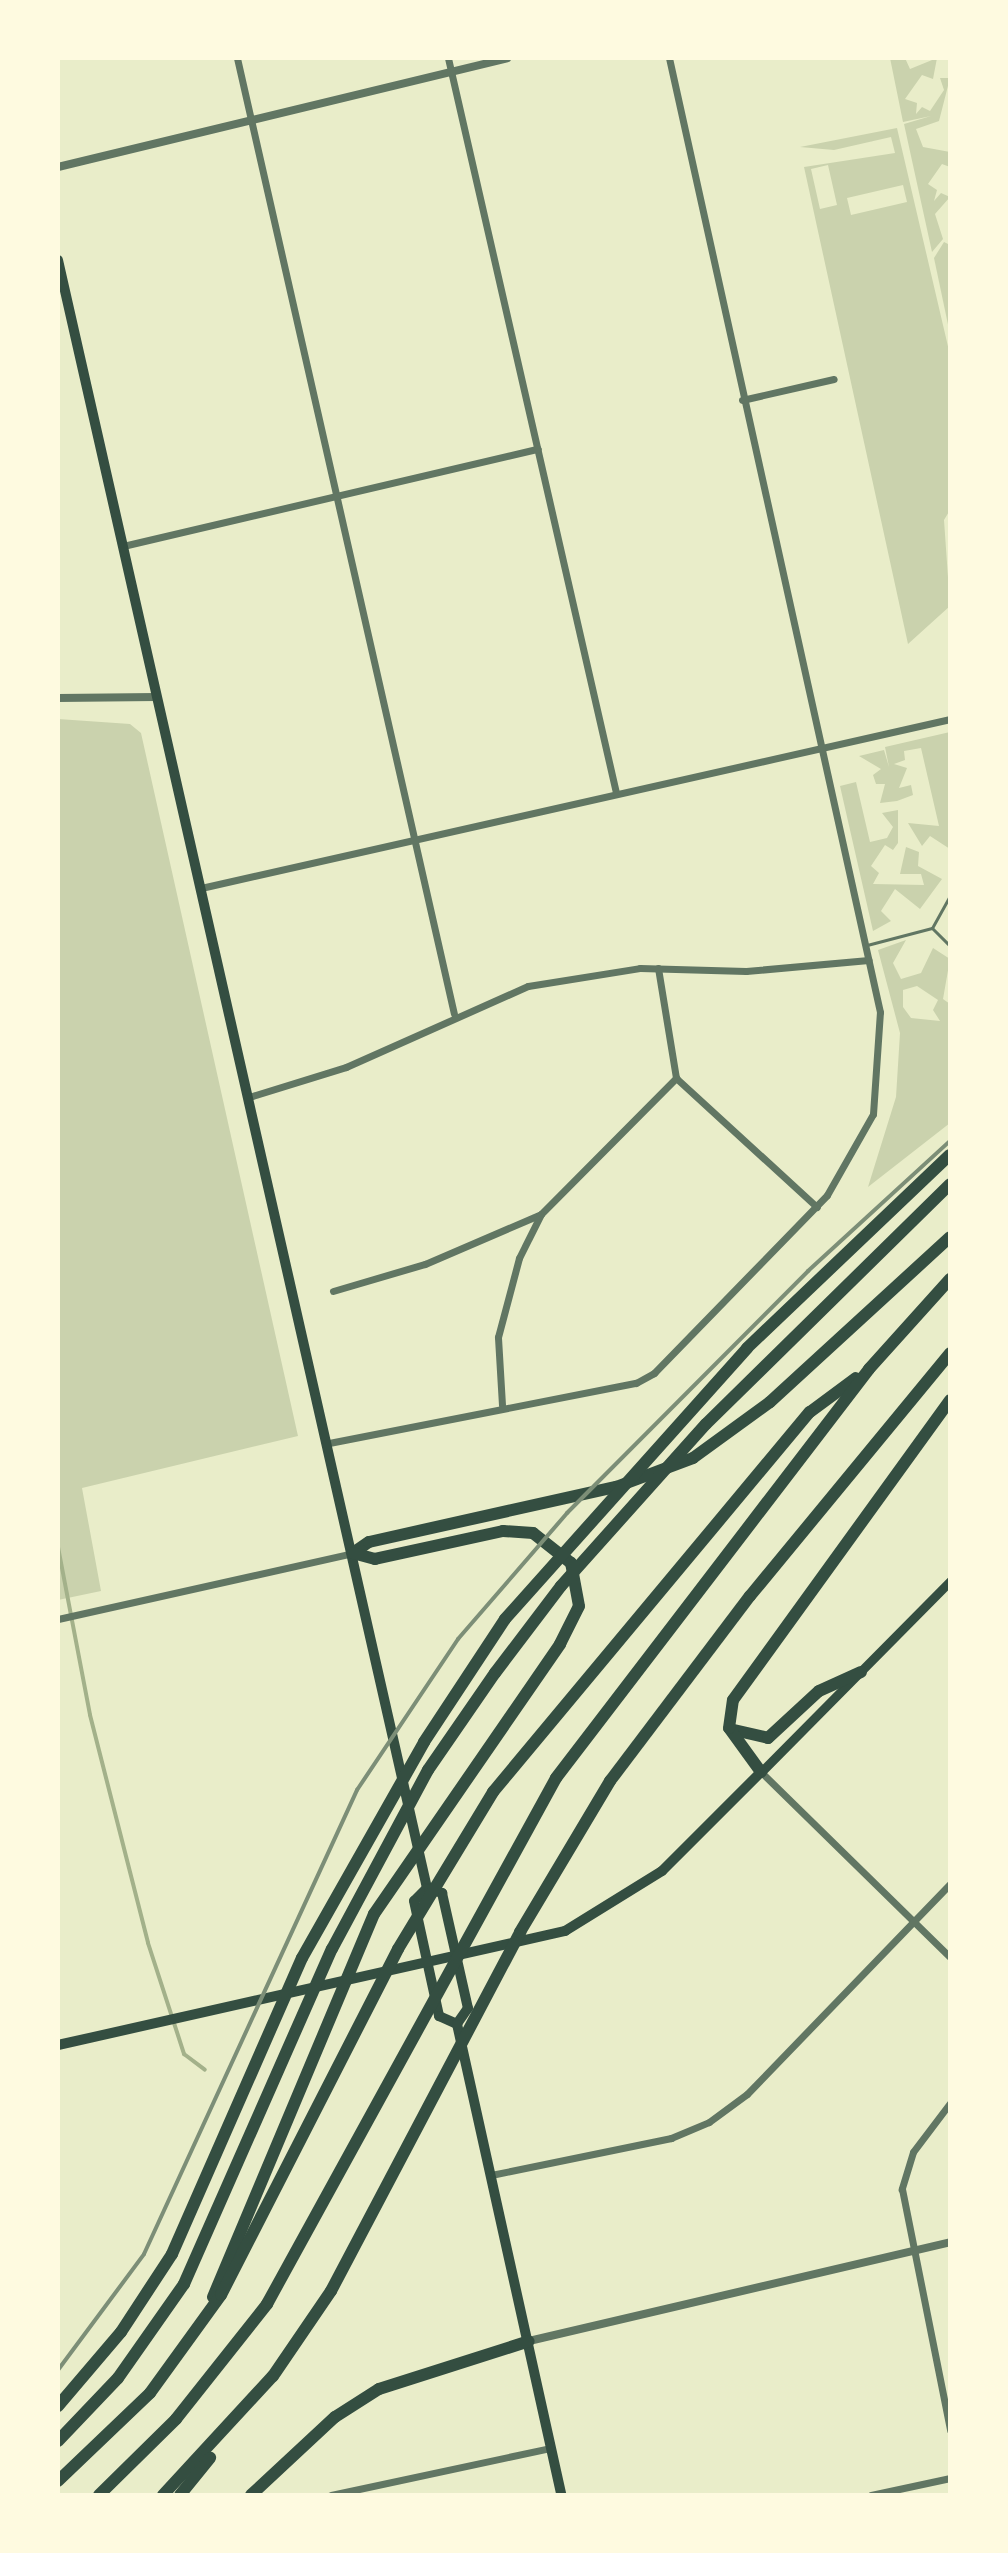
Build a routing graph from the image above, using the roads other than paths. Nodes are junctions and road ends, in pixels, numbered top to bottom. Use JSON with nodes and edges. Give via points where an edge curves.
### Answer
{"nodes":[{"id":1,"x":237,"y":58,"type":"edge"},
{"id":2,"x":448,"y":58,"type":"edge"},
{"id":3,"x":507,"y":58,"type":"edge"},
{"id":4,"x":669,"y":58,"type":"edge"},
{"id":5,"x":451,"y":71,"type":"junction"},
{"id":6,"x":251,"y":120,"type":"junction"},
{"id":7,"x":58,"y":167,"type":"edge"},
{"id":8,"x":58,"y":260,"type":"edge"},
{"id":9,"x":834,"y":379,"type":"dead end"},
{"id":10,"x":742,"y":400,"type":"junction"},
{"id":11,"x":538,"y":449,"type":"junction"},
{"id":12,"x":335,"y":497,"type":"junction"},
{"id":13,"x":123,"y":546,"type":"junction"},
{"id":14,"x":156,"y":697,"type":"junction"},
{"id":15,"x":58,"y":698,"type":"edge"},
{"id":16,"x":950,"y":719,"type":"edge"},
{"id":17,"x":820,"y":747,"type":"junction"},
{"id":18,"x":616,"y":793,"type":"junction"},
{"id":19,"x":412,"y":838,"type":"junction"},
{"id":20,"x":201,"y":888,"type":"junction"},
{"id":21,"x":950,"y":895,"type":"edge"},
{"id":22,"x":932,"y":928,"type":"junction"},
{"id":23,"x":865,"y":945,"type":"junction"},
{"id":24,"x":950,"y":946,"type":"edge"},
{"id":25,"x":869,"y":960,"type":"junction"},
{"id":26,"x":658,"y":968,"type":"junction"},
{"id":27,"x":454,"y":1014,"type":"junction"},
{"id":28,"x":676,"y":1078,"type":"junction"},
{"id":29,"x":249,"y":1097,"type":"junction"},
{"id":30,"x":950,"y":1155,"type":"edge"},
{"id":31,"x":950,"y":1184,"type":"edge"},
{"id":32,"x":817,"y":1207,"type":"junction"},
{"id":33,"x":541,"y":1214,"type":"junction"},
{"id":34,"x":950,"y":1237,"type":"edge"},
{"id":35,"x":950,"y":1279,"type":"edge"},
{"id":36,"x":333,"y":1291,"type":"dead end"},
{"id":37,"x":950,"y":1353,"type":"edge"},
{"id":38,"x":869,"y":1369,"type":"junction"},
{"id":39,"x":950,"y":1400,"type":"edge"},
{"id":40,"x":502,"y":1405,"type":"junction"},
{"id":41,"x":329,"y":1443,"type":"junction"},
{"id":42,"x":353,"y":1553,"type":"junction"},
{"id":43,"x":950,"y":1581,"type":"edge"},
{"id":44,"x":58,"y":1619,"type":"edge"},
{"id":45,"x":861,"y":1672,"type":"junction"},
{"id":46,"x":727,"y":1717,"type":"junction"},
{"id":47,"x":761,"y":1772,"type":"junction"},
{"id":48,"x":950,"y":1884,"type":"edge"},
{"id":49,"x":427,"y":1888,"type":"junction"},
{"id":50,"x":913,"y":1923,"type":"junction"},
{"id":51,"x":950,"y":1957,"type":"edge"},
{"id":52,"x":455,"y":1959,"type":"junction"},
{"id":53,"x":428,"y":1965,"type":"junction"},
{"id":54,"x":457,"y":2024,"type":"junction"},
{"id":55,"x":58,"y":2045,"type":"edge"},
{"id":56,"x":950,"y":2103,"type":"edge"},
{"id":57,"x":491,"y":2175,"type":"junction"},
{"id":58,"x":950,"y":2242,"type":"edge"},
{"id":59,"x":913,"y":2250,"type":"junction"},
{"id":60,"x":199,"y":2329,"type":"junction"},
{"id":61,"x":529,"y":2341,"type":"junction"},
{"id":62,"x":273,"y":2376,"type":"junction"},
{"id":63,"x":58,"y":2406,"type":"edge"},
{"id":64,"x":950,"y":2430,"type":"edge"},
{"id":65,"x":58,"y":2441,"type":"edge"},
{"id":66,"x":551,"y":2448,"type":"junction"},
{"id":67,"x":950,"y":2478,"type":"edge"},
{"id":68,"x":58,"y":2481,"type":"edge"},
{"id":69,"x":99,"y":2495,"type":"edge"},
{"id":70,"x":163,"y":2495,"type":"edge"},
{"id":71,"x":180,"y":2495,"type":"edge"},
{"id":72,"x":251,"y":2495,"type":"edge"},
{"id":73,"x":331,"y":2495,"type":"edge"},
{"id":74,"x":561,"y":2495,"type":"edge"},
{"id":75,"x":871,"y":2495,"type":"edge"}],
"edges":[{"from":1,"to":6,"type":"street"},
{"from":2,"to":5,"type":"street"},
{"from":3,"to":5,"type":"street"},
{"from":4,"to":10,"type":"street"},
{"from":5,"to":6,"type":"street"},
{"from":5,"to":11,"type":"street"},
{"from":6,"to":7,"type":"street"},
{"from":6,"to":12,"type":"street"},
{"from":8,"to":13,"type":"main road"},
{"from":9,"to":10,"type":"street"},
{"from":10,"to":17,"type":"street"},
{"from":11,"to":12,"type":"street"},
{"from":11,"to":18,"type":"street"},
{"from":12,"to":13,"type":"street"},
{"from":12,"to":19,"type":"street"},
{"from":13,"to":14,"type":"main road"},
{"from":14,"to":15,"type":"street"},
{"from":14,"to":20,"type":"main road"},
{"from":16,"to":17,"type":"street"},
{"from":17,"to":18,"type":"street"},
{"from":17,"to":23,"type":"street"},
{"from":18,"to":19,"type":"street"},
{"from":19,"to":20,"type":"street"},
{"from":19,"to":27,"type":"street"},
{"from":20,"to":29,"type":"main road"},
{"from":21,"to":22,"type":"lane"},
{"from":22,"to":23,"type":"lane"},
{"from":22,"to":24,"type":"lane"},
{"from":23,"to":25,"type":"street"},
{"from":25,"to":26,"type":"street","via":[[794,970]]},
{"from":25,"to":32,"type":"street","via":[[883,1041],[873,1114]]},
{"from":26,"to":27,"type":"street","via":[[528,986]]},
{"from":26,"to":28,"type":"street"},
{"from":27,"to":29,"type":"street","via":[[346,1067]]},
{"from":28,"to":32,"type":"street"},
{"from":28,"to":33,"type":"street"},
{"from":29,"to":41,"type":"main road"},
{"from":30,"to":63,"type":"highway","via":[[747,1348],[505,1619],[432,1729],[302,1958],[172,2254],[121,2332]]},
{"from":31,"to":65,"type":"highway","via":[[748,1379],[604,1535],[502,1662],[428,1770],[332,1949],[184,2284],[118,2378]]},
{"from":32,"to":40,"type":"street","via":[[654,1373],[636,1383]]},
{"from":33,"to":36,"type":"street","via":[[425,1264]]},
{"from":33,"to":40,"type":"street","via":[[519,1258],[498,1337]]},
{"from":34,"to":42,"type":"highway","via":[[729,1435],[655,1475],[369,1542]]},
{"from":35,"to":38,"type":"highway"},
{"from":37,"to":62,"type":"highway","via":[[750,1596],[610,1781],[520,1932],[353,2252]]},
{"from":38,"to":60,"type":"highway","via":[[810,1412],[493,1792],[398,1949]]},
{"from":38,"to":69,"type":"highway","via":[[556,1778],[267,2304],[176,2419]]},
{"from":39,"to":46,"type":"highway"},
{"from":40,"to":41,"type":"street"},
{"from":41,"to":42,"type":"main road"},
{"from":42,"to":44,"type":"street"},
{"from":42,"to":49,"type":"main road"},
{"from":42,"to":60,"type":"highway","via":[[375,1559],[503,1531],[553,1543],[579,1586],[576,1614],[374,1914]]},
{"from":43,"to":45,"type":"main road"},
{"from":45,"to":46,"type":"highway","via":[[819,1691],[768,1738],[744,1738]]},
{"from":45,"to":47,"type":"main road"},
{"from":46,"to":47,"type":"highway"},
{"from":47,"to":50,"type":"street"},
{"from":47,"to":52,"type":"main road","via":[[662,1871],[557,1933]]},
{"from":48,"to":50,"type":"street"},
{"from":49,"to":52,"type":"main road","via":[[442,1893]]},
{"from":49,"to":53,"type":"main road","via":[[414,1901]]},
{"from":50,"to":51,"type":"street"},
{"from":50,"to":57,"type":"street","via":[[747,2094],[709,2122],[671,2138]]},
{"from":52,"to":53,"type":"main road"},
{"from":52,"to":54,"type":"main road","via":[[468,2008]]},
{"from":53,"to":54,"type":"main road","via":[[439,2016]]},
{"from":53,"to":55,"type":"main road"},
{"from":54,"to":57,"type":"main road"},
{"from":56,"to":59,"type":"street","via":[[926,2128],[906,2170],[903,2207]]},
{"from":57,"to":61,"type":"main road"},
{"from":58,"to":59,"type":"street"},
{"from":59,"to":61,"type":"street"},
{"from":59,"to":64,"type":"street"},
{"from":60,"to":68,"type":"highway","via":[[150,2393]]},
{"from":61,"to":66,"type":"main road"},
{"from":61,"to":72,"type":"highway","via":[[432,2368],[367,2395]]},
{"from":62,"to":70,"type":"highway"},
{"from":62,"to":71,"type":"highway"},
{"from":66,"to":73,"type":"street"},
{"from":66,"to":74,"type":"main road"},
{"from":67,"to":75,"type":"street"}]}
